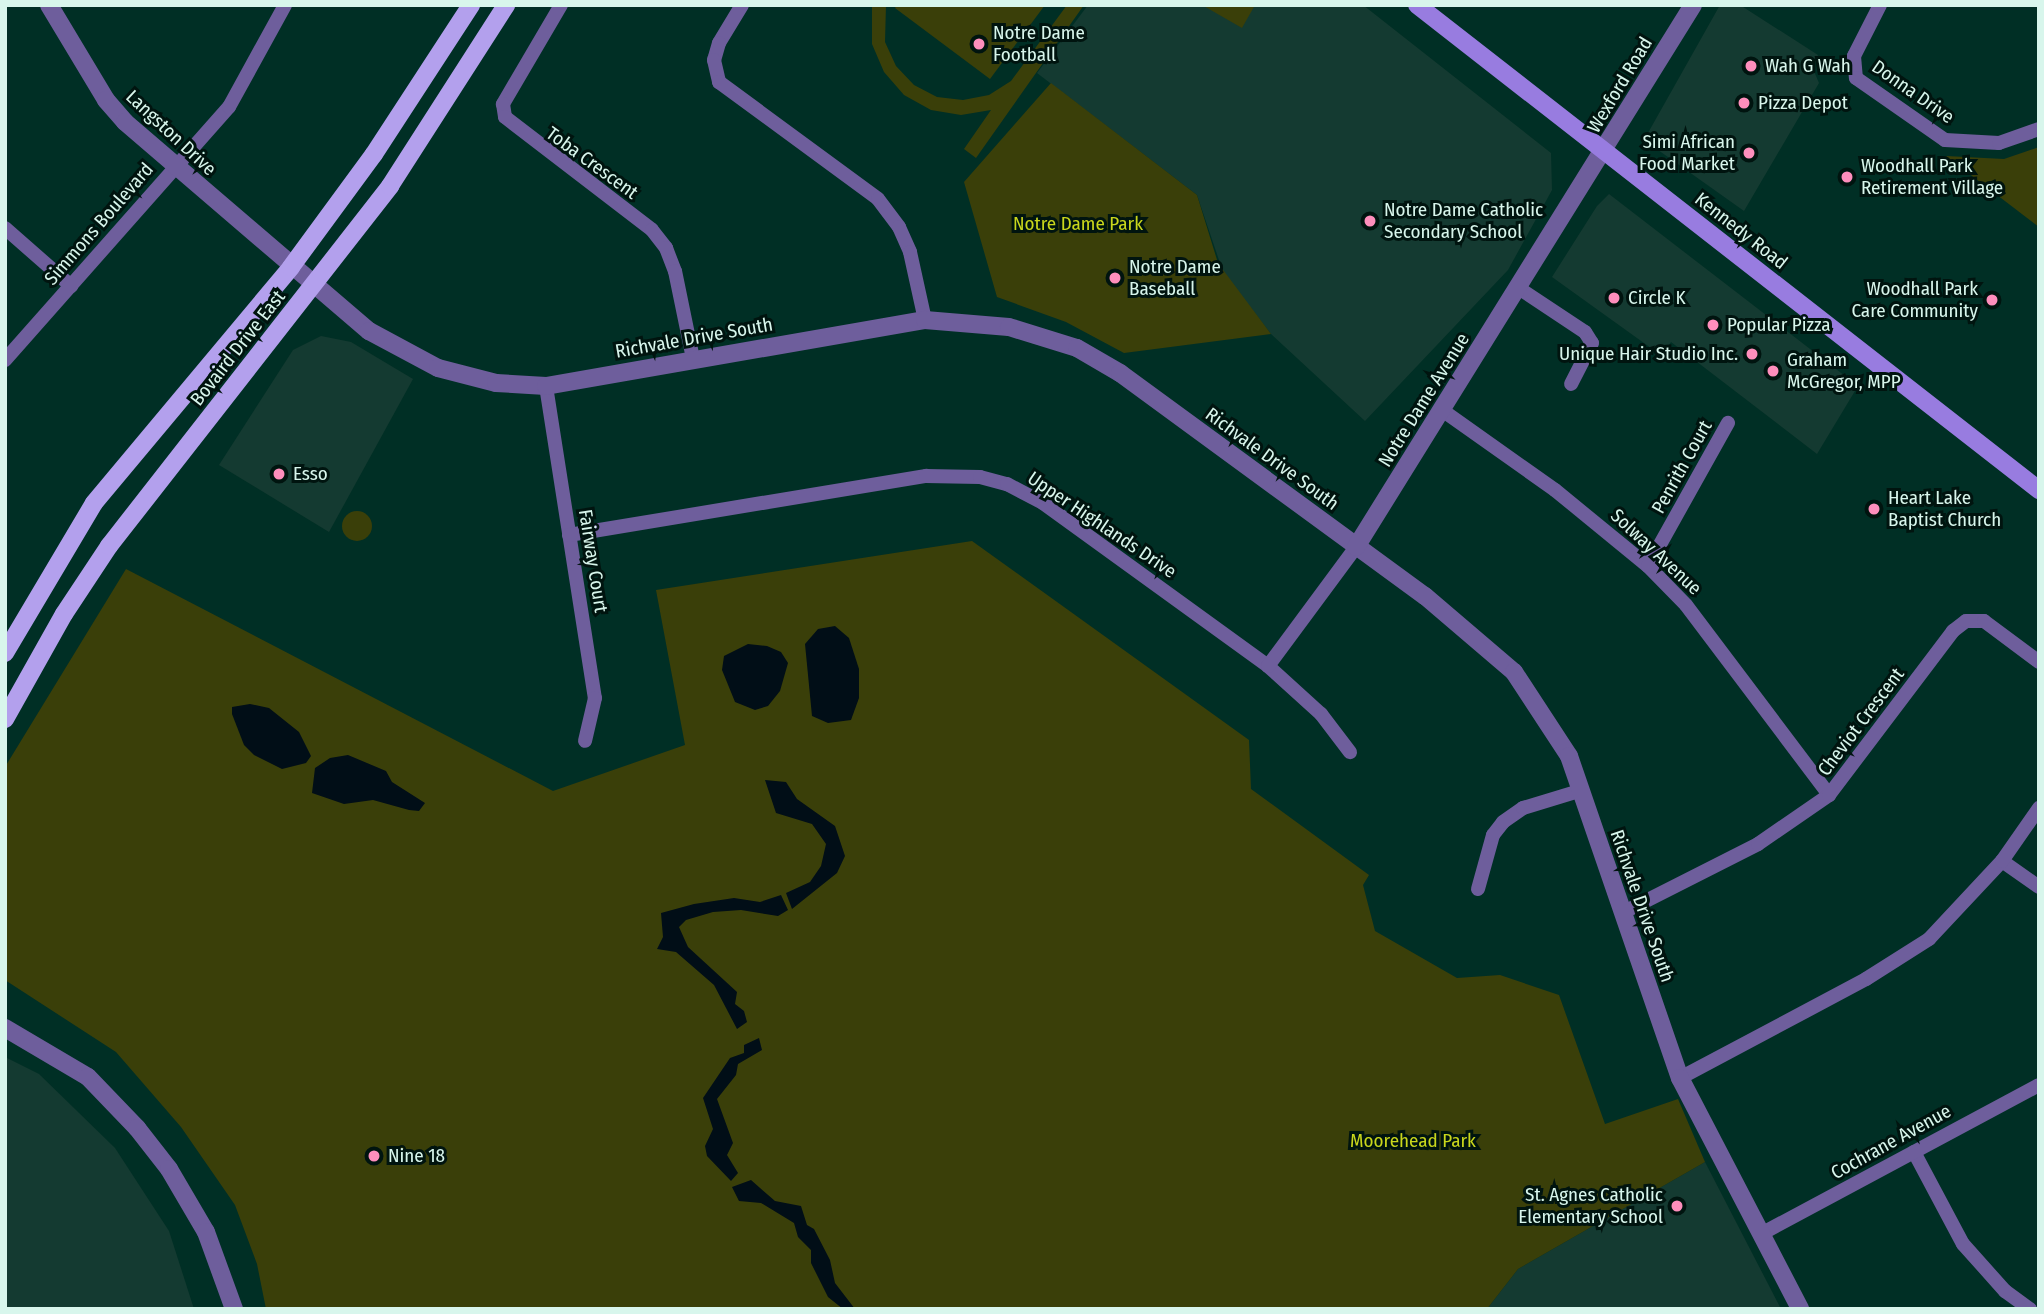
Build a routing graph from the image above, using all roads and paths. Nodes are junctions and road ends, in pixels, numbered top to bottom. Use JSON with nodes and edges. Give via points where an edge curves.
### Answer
{"nodes":[{"id":1,"x":49,"y":5,"type":"edge"},
{"id":2,"x":285,"y":5,"type":"edge"},
{"id":3,"x":471,"y":5,"type":"edge"},
{"id":4,"x":506,"y":5,"type":"edge"},
{"id":5,"x":561,"y":5,"type":"edge"},
{"id":6,"x":742,"y":5,"type":"edge"},
{"id":7,"x":1417,"y":5,"type":"edge"},
{"id":8,"x":1693,"y":5,"type":"edge"},
{"id":9,"x":1880,"y":5,"type":"edge"},
{"id":10,"x":2039,"y":129,"type":"edge"},
{"id":11,"x":1606,"y":151,"type":"junction"},
{"id":12,"x":174,"y":166,"type":"junction"},
{"id":13,"x":5,"y":228,"type":"edge"},
{"id":14,"x":292,"y":267,"type":"junction"},
{"id":15,"x":71,"y":286,"type":"junction"},
{"id":16,"x":314,"y":286,"type":"junction"},
{"id":17,"x":1520,"y":289,"type":"junction"},
{"id":18,"x":925,"y":320,"type":"junction"},
{"id":19,"x":693,"y":359,"type":"junction"},
{"id":20,"x":5,"y":360,"type":"edge"},
{"id":21,"x":1571,"y":384,"type":"dead end"},
{"id":22,"x":547,"y":386,"type":"junction"},
{"id":23,"x":1442,"y":410,"type":"junction"},
{"id":24,"x":1728,"y":423,"type":"dead end"},
{"id":25,"x":2039,"y":490,"type":"edge"},
{"id":26,"x":569,"y":535,"type":"junction"},
{"id":27,"x":1356,"y":547,"type":"junction"},
{"id":28,"x":1648,"y":566,"type":"junction"},
{"id":29,"x":5,"y":653,"type":"edge"},
{"id":30,"x":2039,"y":662,"type":"edge"},
{"id":31,"x":1268,"y":666,"type":"junction"},
{"id":32,"x":5,"y":719,"type":"edge"},
{"id":33,"x":585,"y":741,"type":"dead end"},
{"id":34,"x":1350,"y":752,"type":"dead end"},
{"id":35,"x":1579,"y":791,"type":"junction"},
{"id":36,"x":1829,"y":795,"type":"junction"},
{"id":37,"x":2039,"y":808,"type":"edge"},
{"id":38,"x":2002,"y":861,"type":"junction"},
{"id":39,"x":2039,"y":887,"type":"edge"},
{"id":40,"x":1478,"y":889,"type":"dead end"},
{"id":41,"x":1624,"y":912,"type":"junction"},
{"id":42,"x":5,"y":1028,"type":"edge"},
{"id":43,"x":1680,"y":1077,"type":"junction"},
{"id":44,"x":2039,"y":1084,"type":"edge"},
{"id":45,"x":1914,"y":1152,"type":"junction"},
{"id":46,"x":1762,"y":1234,"type":"junction"},
{"id":47,"x":234,"y":1309,"type":"edge"},
{"id":48,"x":1800,"y":1309,"type":"edge"},
{"id":49,"x":2030,"y":1309,"type":"edge"}],
"edges":[{"from":1,"to":12,"type":"street","name":"Langston Drive","via":[[106,100]]},
{"from":2,"to":12,"type":"street","name":"Simmons Boulevard","via":[[229,107]]},
{"from":3,"to":14,"type":"main road","name":"Bovaird Drive East","via":[[374,154]]},
{"from":4,"to":16,"type":"main road","name":"Bovaird Drive East","via":[[411,154]]},
{"from":5,"to":19,"type":"street","name":"Toba Crescent","via":[[503,104],[505,117],[652,230],[666,248]]},
{"from":6,"to":18,"type":"street","via":[[719,43],[714,60],[719,82],[877,199],[911,252]]},
{"from":7,"to":11,"type":"main road","name":"Kennedy Road"},
{"from":8,"to":11,"type":"street","name":"Wexford Road"},
{"from":9,"to":10,"type":"street","name":"Donna Drive","via":[[1854,56],[1856,78],[1945,140],[1999,143]]},
{"from":11,"to":17,"type":"street","name":"Notre Dame Avenue"},
{"from":11,"to":25,"type":"main road","name":"Kennedy Road"},
{"from":12,"to":14,"type":"street","name":"Langston Drive"},
{"from":12,"to":15,"type":"street","name":"Simmons Boulevard"},
{"from":13,"to":15,"type":"street"},
{"from":14,"to":16,"type":"street","name":"Langston Drive"},
{"from":14,"to":29,"type":"main road","name":"Bovaird Drive East","via":[[94,503]]},
{"from":15,"to":20,"type":"street","name":"Simmons Boulevard"},
{"from":16,"to":22,"type":"street","name":"Richvale Drive South","via":[[369,331],[438,368],[496,383]]},
{"from":16,"to":32,"type":"main road","name":"Bovaird Drive East","via":[[109,546],[64,614]]},
{"from":17,"to":21,"type":"street","via":[[1585,332],[1592,343]]},
{"from":17,"to":23,"type":"street","name":"Notre Dame Avenue"},
{"from":18,"to":19,"type":"street","name":"Richvale Drive South"},
{"from":18,"to":27,"type":"street","name":"Richvale Drive South","via":[[1009,327],[1077,348],[1120,373]]},
{"from":19,"to":22,"type":"street","name":"Richvale Drive South"},
{"from":22,"to":26,"type":"street","name":"Fairway Court"},
{"from":23,"to":27,"type":"street","name":"Notre Dame Avenue"},
{"from":23,"to":28,"type":"street","name":"Solway Avenue","via":[[1555,490]]},
{"from":24,"to":28,"type":"street","name":"Penrith Court"},
{"from":26,"to":31,"type":"street","name":"Upper Highlands Drive","via":[[926,476],[980,477],[1007,484],[1043,503]]},
{"from":26,"to":33,"type":"street","name":"Fairway Court","via":[[595,698]]},
{"from":27,"to":31,"type":"street","name":"Notre Dame Avenue"},
{"from":27,"to":35,"type":"street","name":"Richvale Drive South","via":[[1425,596],[1514,672],[1556,732]]},
{"from":28,"to":36,"type":"street","name":"Solway Avenue","via":[[1686,605]]},
{"from":30,"to":36,"type":"street","name":"Cheviot Crescent","via":[[1984,621],[1966,621],[1953,631]]},
{"from":31,"to":34,"type":"street","name":"Upper Highlands Drive","via":[[1321,714]]},
{"from":35,"to":40,"type":"street","via":[[1523,808],[1503,822],[1493,835]]},
{"from":35,"to":41,"type":"street","name":"Richvale Drive South"},
{"from":36,"to":41,"type":"street","name":"Cheviot Crescent","via":[[1758,844]]},
{"from":37,"to":38,"type":"street"},
{"from":38,"to":39,"type":"street"},
{"from":38,"to":43,"type":"street","via":[[1929,939],[1866,979]]},
{"from":41,"to":43,"type":"street","name":"Richvale Drive South"},
{"from":42,"to":47,"type":"street","via":[[88,1077],[137,1128],[169,1169],[206,1231]]},
{"from":43,"to":46,"type":"street","name":"Richvale Drive South"},
{"from":44,"to":45,"type":"street","name":"Cochrane Avenue"},
{"from":45,"to":46,"type":"street","name":"Cochrane Avenue"},
{"from":45,"to":49,"type":"street","via":[[1963,1244],[2005,1291]]},
{"from":46,"to":48,"type":"street","name":"Richvale Drive South"}]}
